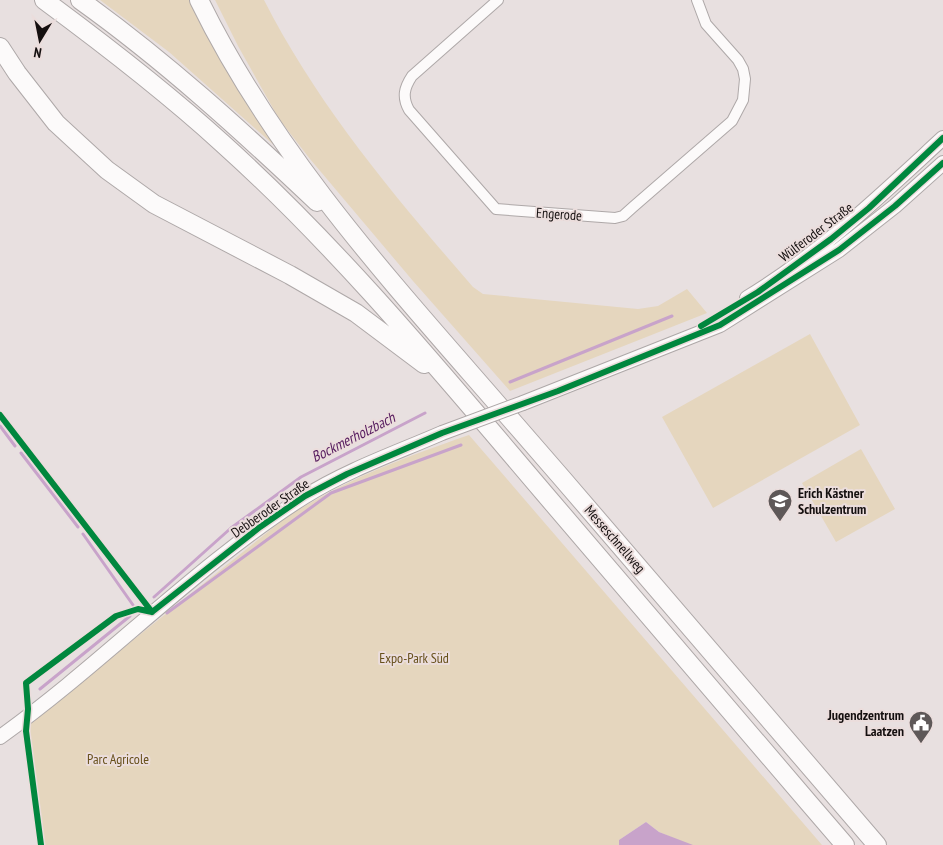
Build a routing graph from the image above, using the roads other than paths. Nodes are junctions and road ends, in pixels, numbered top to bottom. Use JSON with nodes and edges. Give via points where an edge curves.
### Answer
{"nodes":[{"id":1,"x":44,"y":0,"type":"edge"},
{"id":2,"x":80,"y":0,"type":"edge"},
{"id":3,"x":199,"y":0,"type":"edge"},
{"id":4,"x":498,"y":0,"type":"edge"},
{"id":5,"x":697,"y":0,"type":"edge"},
{"id":6,"x":0,"y":47,"type":"edge"},
{"id":7,"x":943,"y":138,"type":"edge"},
{"id":8,"x":943,"y":163,"type":"edge"},
{"id":9,"x":351,"y":235,"type":"junction"},
{"id":10,"x":822,"y":253,"type":"junction"},
{"id":11,"x":450,"y":384,"type":"junction"},
{"id":12,"x":442,"y":433,"type":"joint"},
{"id":13,"x":0,"y":737,"type":"edge"},
{"id":14,"x":845,"y":845,"type":"edge"},
{"id":15,"x":878,"y":845,"type":"edge"}],
"edges":[{"from":1,"to":11,"type":"highway","via":[[150,80],[222,143],[336,255]]},
{"from":2,"to":9,"type":"highway","via":[[234,125]]},
{"from":3,"to":9,"type":"highway","via":[[266,118]]},
{"from":4,"to":5,"type":"street","name":"Engerode","via":[[412,76],[404,94],[409,110],[496,209],[615,218],[623,216],[732,120],[743,100],[743,69],[706,24]]},
{"from":6,"to":11,"type":"highway","via":[[56,123],[106,170],[154,204],[290,274],[356,313]]},
{"from":7,"to":10,"type":"street","name":"Wülferoder Straße"},
{"from":8,"to":10,"type":"street","name":"Wülferoder Straße","via":[[895,206]]},
{"from":9,"to":15,"type":"highway","name":"Messeschnellweg"},
{"from":10,"to":12,"type":"street","name":"Wülferoder Straße","bridge":true,"via":[[702,324],[695,334]]},
{"from":11,"to":14,"type":"highway","name":"Messeschnellweg"},
{"from":12,"to":13,"type":"street","name":"Debberoder Straße","via":[[347,474],[260,527]]}]}
